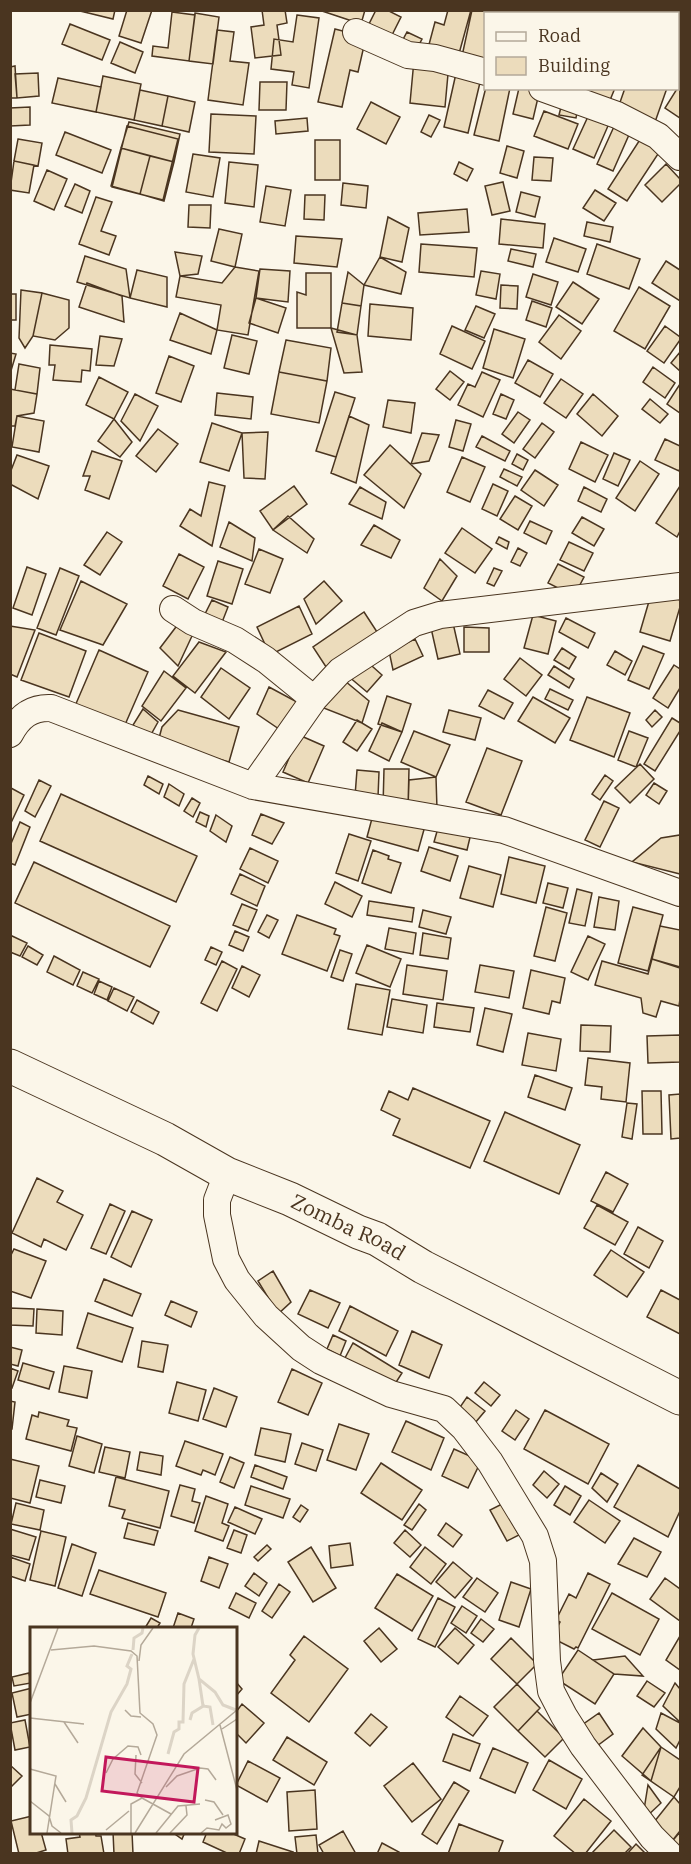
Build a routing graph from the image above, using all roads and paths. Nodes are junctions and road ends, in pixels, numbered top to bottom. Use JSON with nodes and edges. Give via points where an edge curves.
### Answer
{"nodes":[{"id":1,"x":356,"y":32,"type":"dead end"},
{"id":2,"x":484,"y":71,"type":"edge"},
{"id":3,"x":548,"y":90,"type":"edge"},
{"id":4,"x":681,"y":157,"type":"edge"},
{"id":5,"x":681,"y":586,"type":"edge"},
{"id":6,"x":173,"y":609,"type":"dead end"},
{"id":7,"x":314,"y":699,"type":"junction"},
{"id":8,"x":10,"y":734,"type":"edge"},
{"id":9,"x":253,"y":786,"type":"junction"},
{"id":10,"x":681,"y":893,"type":"edge"},
{"id":11,"x":10,"y":1065,"type":"edge"},
{"id":12,"x":226,"y":1174,"type":"junction"},
{"id":13,"x":681,"y":1398,"type":"edge"},
{"id":14,"x":669,"y":1854,"type":"edge"}],
"edges":[{"from":1,"to":2,"type":"street","via":[[408,56],[435,58]]},
{"from":3,"to":4,"type":"street","via":[[617,115],[658,136]]},
{"from":5,"to":7,"type":"street","via":[[423,620],[340,671]]},
{"from":6,"to":7,"type":"street","via":[[235,640]]},
{"from":7,"to":9,"type":"street"},
{"from":8,"to":9,"type":"street","via":[[35,708],[51,708]]},
{"from":9,"to":10,"type":"street","via":[[504,830]]},
{"from":11,"to":12,"type":"highway","name":"Zomba Road","via":[[165,1139]]},
{"from":12,"to":13,"type":"highway","name":"Zomba Road","via":[[377,1239],[423,1267]]},
{"from":12,"to":14,"type":"street","via":[[217,1200],[226,1259],[237,1280],[266,1316],[321,1361],[391,1394],[444,1409],[490,1462],[535,1536],[543,1561],[551,1691],[583,1746]]}]}
